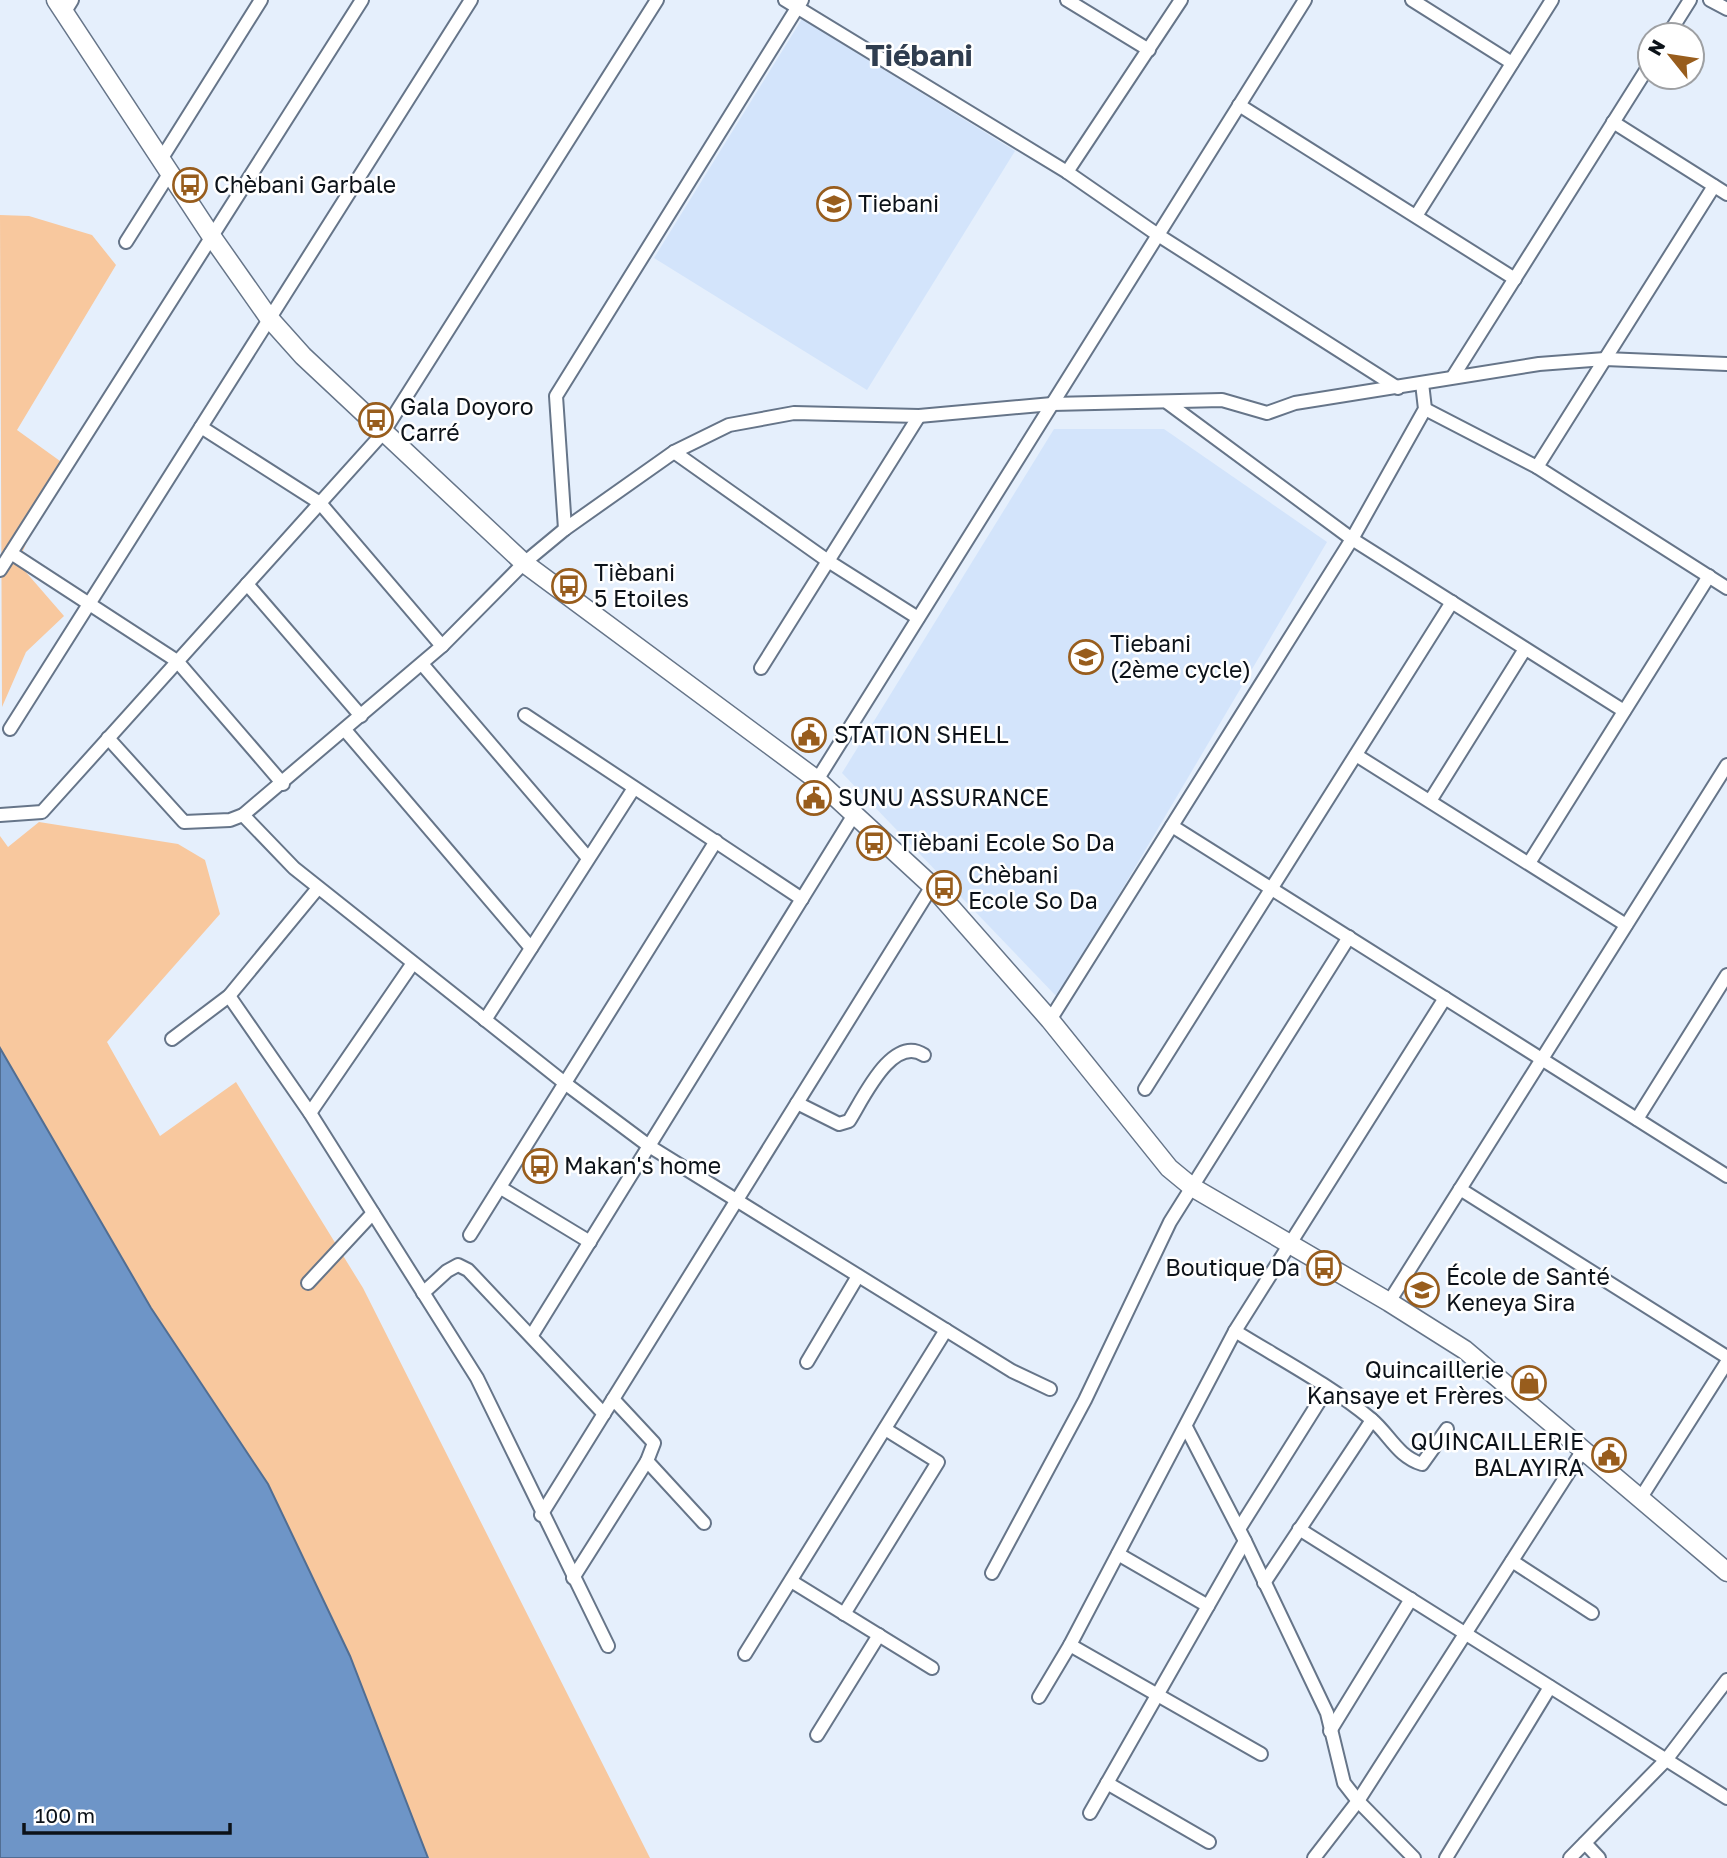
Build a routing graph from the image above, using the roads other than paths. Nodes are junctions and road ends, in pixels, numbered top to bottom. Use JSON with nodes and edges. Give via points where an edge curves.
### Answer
{"nodes":[{"id":1,"x":261,"y":0,"type":"edge"},
{"id":2,"x":362,"y":0,"type":"edge"},
{"id":3,"x":471,"y":0,"type":"edge"},
{"id":4,"x":656,"y":0,"type":"edge"},
{"id":5,"x":785,"y":0,"type":"edge"},
{"id":6,"x":1067,"y":0,"type":"edge"},
{"id":7,"x":1181,"y":0,"type":"edge"},
{"id":8,"x":1306,"y":0,"type":"edge"},
{"id":9,"x":1412,"y":0,"type":"edge"},
{"id":10,"x":1552,"y":0,"type":"edge"},
{"id":11,"x":1690,"y":0,"type":"edge"},
{"id":12,"x":1710,"y":0,"type":"edge"},
{"id":13,"x":64,"y":4,"type":"edge"},
{"id":14,"x":800,"y":4,"type":"edge"},
{"id":15,"x":1727,"y":9,"type":"edge"},
{"id":16,"x":1677,"y":21,"type":"edge"},
{"id":17,"x":1149,"y":50,"type":"junction"},
{"id":18,"x":1512,"y":63,"type":"junction"},
{"id":19,"x":1636,"y":86,"type":"edge"},
{"id":20,"x":1239,"y":105,"type":"junction"},
{"id":21,"x":1613,"y":122,"type":"junction"},
{"id":22,"x":164,"y":167,"type":"junction"},
{"id":23,"x":1068,"y":172,"type":"junction"},
{"id":24,"x":1714,"y":186,"type":"junction"},
{"id":25,"x":1727,"y":194,"type":"edge"},
{"id":26,"x":1416,"y":216,"type":"junction"},
{"id":27,"x":1158,"y":235,"type":"junction"},
{"id":28,"x":212,"y":237,"type":"junction"},
{"id":29,"x":126,"y":242,"type":"dead end"},
{"id":30,"x":1515,"y":279,"type":"junction"},
{"id":31,"x":270,"y":318,"type":"junction"},
{"id":32,"x":1605,"y":359,"type":"junction"},
{"id":33,"x":1727,"y":363,"type":"edge"},
{"id":34,"x":1454,"y":375,"type":"junction"},
{"id":35,"x":1422,"y":383,"type":"junction"},
{"id":36,"x":1398,"y":388,"type":"junction"},
{"id":37,"x":1168,"y":403,"type":"junction"},
{"id":38,"x":1052,"y":404,"type":"junction"},
{"id":39,"x":1424,"y":409,"type":"junction"},
{"id":40,"x":919,"y":416,"type":"junction"},
{"id":41,"x":201,"y":427,"type":"junction"},
{"id":42,"x":383,"y":433,"type":"junction"},
{"id":43,"x":674,"y":452,"type":"junction"},
{"id":44,"x":1537,"y":467,"type":"junction"},
{"id":45,"x":320,"y":503,"type":"junction"},
{"id":46,"x":565,"y":529,"type":"junction"},
{"id":47,"x":1352,"y":539,"type":"junction"},
{"id":48,"x":11,"y":553,"type":"junction"},
{"id":49,"x":828,"y":561,"type":"junction"},
{"id":50,"x":524,"y":563,"type":"junction"},
{"id":51,"x":0,"y":570,"type":"edge"},
{"id":52,"x":1709,"y":576,"type":"junction"},
{"id":53,"x":247,"y":584,"type":"junction"},
{"id":54,"x":1727,"y":588,"type":"edge"},
{"id":55,"x":1452,"y":602,"type":"junction"},
{"id":56,"x":90,"y":603,"type":"junction"},
{"id":57,"x":918,"y":618,"type":"junction"},
{"id":58,"x":442,"y":646,"type":"junction"},
{"id":59,"x":1525,"y":649,"type":"junction"},
{"id":60,"x":177,"y":661,"type":"junction"},
{"id":61,"x":422,"y":664,"type":"junction"},
{"id":62,"x":761,"y":668,"type":"dead end"},
{"id":63,"x":1624,"y":711,"type":"junction"},
{"id":64,"x":525,"y":715,"type":"dead end"},
{"id":65,"x":361,"y":716,"type":"junction"},
{"id":66,"x":10,"y":729,"type":"dead end"},
{"id":67,"x":345,"y":730,"type":"junction"},
{"id":68,"x":108,"y":738,"type":"junction"},
{"id":69,"x":1356,"y":755,"type":"junction"},
{"id":70,"x":1725,"y":772,"type":"edge"},
{"id":71,"x":817,"y":780,"type":"junction"},
{"id":72,"x":283,"y":784,"type":"junction"},
{"id":73,"x":634,"y":788,"type":"junction"},
{"id":74,"x":1430,"y":801,"type":"junction"},
{"id":75,"x":855,"y":813,"type":"junction"},
{"id":76,"x":0,"y":815,"type":"edge"},
{"id":77,"x":243,"y":815,"type":"junction"},
{"id":78,"x":1172,"y":826,"type":"junction"},
{"id":79,"x":716,"y":841,"type":"junction"},
{"id":80,"x":588,"y":858,"type":"junction"},
{"id":81,"x":1529,"y":863,"type":"junction"},
{"id":82,"x":932,"y":886,"type":"junction"},
{"id":83,"x":318,"y":888,"type":"junction"},
{"id":84,"x":1271,"y":889,"type":"junction"},
{"id":85,"x":802,"y":899,"type":"junction"},
{"id":86,"x":1626,"y":925,"type":"junction"},
{"id":87,"x":1349,"y":937,"type":"junction"},
{"id":88,"x":531,"y":948,"type":"junction"},
{"id":89,"x":413,"y":963,"type":"junction"},
{"id":90,"x":1727,"y":975,"type":"edge"},
{"id":91,"x":1722,"y":995,"type":"edge"},
{"id":92,"x":229,"y":996,"type":"junction"},
{"id":93,"x":1444,"y":998,"type":"junction"},
{"id":94,"x":485,"y":1020,"type":"junction"},
{"id":95,"x":1050,"y":1020,"type":"junction"},
{"id":96,"x":172,"y":1039,"type":"dead end"},
{"id":97,"x":924,"y":1055,"type":"dead end"},
{"id":98,"x":1542,"y":1059,"type":"junction"},
{"id":99,"x":566,"y":1084,"type":"junction"},
{"id":100,"x":1145,"y":1090,"type":"dead end"},
{"id":101,"x":797,"y":1103,"type":"junction"},
{"id":102,"x":310,"y":1113,"type":"junction"},
{"id":103,"x":1637,"y":1119,"type":"junction"},
{"id":104,"x":649,"y":1146,"type":"junction"},
{"id":105,"x":1727,"y":1176,"type":"edge"},
{"id":106,"x":1192,"y":1187,"type":"junction"},
{"id":107,"x":501,"y":1188,"type":"junction"},
{"id":108,"x":1460,"y":1189,"type":"junction"},
{"id":109,"x":736,"y":1200,"type":"junction"},
{"id":110,"x":373,"y":1213,"type":"junction"},
{"id":111,"x":470,"y":1236,"type":"dead end"},
{"id":112,"x":590,"y":1242,"type":"junction"},
{"id":113,"x":1290,"y":1243,"type":"junction"},
{"id":114,"x":858,"y":1276,"type":"junction"},
{"id":115,"x":307,"y":1283,"type":"dead end"},
{"id":116,"x":423,"y":1293,"type":"junction"},
{"id":117,"x":1390,"y":1302,"type":"junction"},
{"id":118,"x":946,"y":1330,"type":"junction"},
{"id":119,"x":1235,"y":1331,"type":"junction"},
{"id":120,"x":532,"y":1335,"type":"junction"},
{"id":121,"x":1727,"y":1360,"type":"edge"},
{"id":122,"x":807,"y":1362,"type":"dead end"},
{"id":123,"x":1050,"y":1389,"type":"dead end"},
{"id":124,"x":1327,"y":1389,"type":"junction"},
{"id":125,"x":613,"y":1399,"type":"junction"},
{"id":126,"x":604,"y":1414,"type":"junction"},
{"id":127,"x":1372,"y":1420,"type":"junction"},
{"id":128,"x":1186,"y":1427,"type":"junction"},
{"id":129,"x":885,"y":1429,"type":"junction"},
{"id":130,"x":1447,"y":1429,"type":"dead end"},
{"id":131,"x":1583,"y":1450,"type":"junction"},
{"id":132,"x":648,"y":1461,"type":"junction"},
{"id":133,"x":1640,"y":1499,"type":"junction"},
{"id":134,"x":541,"y":1515,"type":"junction"},
{"id":135,"x":704,"y":1523,"type":"dead end"},
{"id":136,"x":1299,"y":1528,"type":"junction"},
{"id":137,"x":1242,"y":1535,"type":"junction"},
{"id":138,"x":1118,"y":1554,"type":"junction"},
{"id":139,"x":1512,"y":1561,"type":"junction"},
{"id":140,"x":1727,"y":1572,"type":"edge"},
{"id":141,"x":992,"y":1573,"type":"dead end"},
{"id":142,"x":573,"y":1578,"type":"junction"},
{"id":143,"x":790,"y":1581,"type":"junction"},
{"id":144,"x":1264,"y":1583,"type":"junction"},
{"id":145,"x":1411,"y":1599,"type":"junction"},
{"id":146,"x":1208,"y":1606,"type":"junction"},
{"id":147,"x":1591,"y":1613,"type":"dead end"},
{"id":148,"x":844,"y":1614,"type":"junction"},
{"id":149,"x":1465,"y":1633,"type":"junction"},
{"id":150,"x":879,"y":1635,"type":"junction"},
{"id":151,"x":1070,"y":1645,"type":"junction"},
{"id":152,"x":608,"y":1646,"type":"dead end"},
{"id":153,"x":745,"y":1654,"type":"dead end"},
{"id":154,"x":932,"y":1668,"type":"dead end"},
{"id":155,"x":1727,"y":1680,"type":"edge"},
{"id":156,"x":1550,"y":1687,"type":"junction"},
{"id":157,"x":1158,"y":1694,"type":"junction"},
{"id":158,"x":1039,"y":1697,"type":"dead end"},
{"id":159,"x":1330,"y":1731,"type":"junction"},
{"id":160,"x":817,"y":1735,"type":"dead end"},
{"id":161,"x":1261,"y":1754,"type":"dead end"},
{"id":162,"x":1666,"y":1760,"type":"junction"},
{"id":163,"x":1107,"y":1783,"type":"junction"},
{"id":164,"x":1727,"y":1798,"type":"edge"},
{"id":165,"x":1358,"y":1801,"type":"junction"},
{"id":166,"x":1090,"y":1813,"type":"dead end"},
{"id":167,"x":1209,"y":1842,"type":"dead end"},
{"id":168,"x":1585,"y":1843,"type":"junction"},
{"id":169,"x":1406,"y":1855,"type":"edge"},
{"id":170,"x":1314,"y":1858,"type":"edge"},
{"id":171,"x":1446,"y":1858,"type":"edge"},
{"id":172,"x":1570,"y":1858,"type":"edge"},
{"id":173,"x":1599,"y":1858,"type":"edge"}],
"edges":[{"from":1,"to":22,"type":"street"},
{"from":2,"to":28,"type":"street"},
{"from":3,"to":31,"type":"street"},
{"from":4,"to":42,"type":"street"},
{"from":5,"to":14,"type":"street"},
{"from":6,"to":17,"type":"street"},
{"from":7,"to":17,"type":"street"},
{"from":8,"to":20,"type":"street"},
{"from":9,"to":18,"type":"street"},
{"from":10,"to":18,"type":"street"},
{"from":11,"to":16,"type":"street"},
{"from":12,"to":15,"type":"street"},
{"from":13,"to":22,"type":"main road"},
{"from":14,"to":23,"type":"street"},
{"from":14,"to":46,"type":"street","via":[[556,396]]},
{"from":17,"to":23,"type":"street"},
{"from":18,"to":26,"type":"street"},
{"from":19,"to":21,"type":"street"},
{"from":20,"to":26,"type":"street"},
{"from":20,"to":27,"type":"street"},
{"from":21,"to":24,"type":"street"},
{"from":21,"to":30,"type":"street"},
{"from":22,"to":28,"type":"main road"},
{"from":22,"to":29,"type":"street"},
{"from":23,"to":27,"type":"street"},
{"from":24,"to":25,"type":"street"},
{"from":24,"to":32,"type":"street"},
{"from":26,"to":30,"type":"street"},
{"from":27,"to":36,"type":"street"},
{"from":27,"to":38,"type":"street"},
{"from":28,"to":31,"type":"main road"},
{"from":28,"to":48,"type":"street"},
{"from":30,"to":34,"type":"street"},
{"from":31,"to":41,"type":"street"},
{"from":31,"to":42,"type":"main road"},
{"from":32,"to":33,"type":"street"},
{"from":32,"to":34,"type":"street"},
{"from":32,"to":44,"type":"street"},
{"from":34,"to":35,"type":"street"},
{"from":35,"to":36,"type":"street"},
{"from":35,"to":39,"type":"street"},
{"from":36,"to":37,"type":"street","via":[[1295,403],[1267,413],[1222,400]]},
{"from":37,"to":38,"type":"street"},
{"from":37,"to":47,"type":"street"},
{"from":38,"to":40,"type":"street"},
{"from":38,"to":57,"type":"street"},
{"from":39,"to":44,"type":"street"},
{"from":39,"to":47,"type":"street"},
{"from":40,"to":43,"type":"street","via":[[793,413],[729,425]]},
{"from":40,"to":49,"type":"street"},
{"from":41,"to":45,"type":"street"},
{"from":41,"to":56,"type":"street"},
{"from":42,"to":45,"type":"street"},
{"from":42,"to":50,"type":"main road"},
{"from":43,"to":46,"type":"street"},
{"from":43,"to":49,"type":"street"},
{"from":44,"to":52,"type":"street"},
{"from":45,"to":53,"type":"street"},
{"from":45,"to":58,"type":"street"},
{"from":46,"to":50,"type":"street"},
{"from":47,"to":55,"type":"street"},
{"from":47,"to":78,"type":"street"},
{"from":48,"to":51,"type":"street"},
{"from":48,"to":56,"type":"street"},
{"from":49,"to":57,"type":"street"},
{"from":49,"to":62,"type":"street"},
{"from":50,"to":58,"type":"street"},
{"from":50,"to":71,"type":"main road"},
{"from":52,"to":54,"type":"street"},
{"from":52,"to":63,"type":"street"},
{"from":53,"to":60,"type":"street"},
{"from":53,"to":65,"type":"street"},
{"from":55,"to":59,"type":"street"},
{"from":55,"to":69,"type":"street"},
{"from":56,"to":60,"type":"street"},
{"from":56,"to":66,"type":"street"},
{"from":57,"to":71,"type":"street"},
{"from":58,"to":61,"type":"street"},
{"from":59,"to":63,"type":"street"},
{"from":59,"to":74,"type":"street"},
{"from":60,"to":68,"type":"street"},
{"from":60,"to":72,"type":"street"},
{"from":61,"to":65,"type":"street"},
{"from":61,"to":80,"type":"street"},
{"from":63,"to":81,"type":"street"},
{"from":64,"to":73,"type":"street"},
{"from":65,"to":67,"type":"street"},
{"from":67,"to":72,"type":"street"},
{"from":67,"to":88,"type":"street"},
{"from":68,"to":76,"type":"street","via":[[42,812]]},
{"from":68,"to":77,"type":"street","via":[[184,822]]},
{"from":69,"to":74,"type":"street"},
{"from":69,"to":84,"type":"street"},
{"from":70,"to":86,"type":"street"},
{"from":71,"to":75,"type":"main road"},
{"from":72,"to":77,"type":"street"},
{"from":73,"to":79,"type":"street"},
{"from":73,"to":80,"type":"street"},
{"from":74,"to":81,"type":"street"},
{"from":75,"to":82,"type":"main road"},
{"from":75,"to":85,"type":"street"},
{"from":77,"to":83,"type":"street"},
{"from":78,"to":84,"type":"street"},
{"from":78,"to":95,"type":"street"},
{"from":79,"to":85,"type":"street"},
{"from":79,"to":99,"type":"street"},
{"from":80,"to":88,"type":"street"},
{"from":81,"to":86,"type":"street"},
{"from":82,"to":95,"type":"main road"},
{"from":82,"to":101,"type":"street"},
{"from":83,"to":89,"type":"street"},
{"from":83,"to":92,"type":"street"},
{"from":84,"to":87,"type":"street"},
{"from":84,"to":100,"type":"street"},
{"from":85,"to":104,"type":"street"},
{"from":86,"to":98,"type":"street"},
{"from":87,"to":93,"type":"street"},
{"from":87,"to":106,"type":"street"},
{"from":88,"to":94,"type":"street"},
{"from":89,"to":94,"type":"street"},
{"from":89,"to":102,"type":"street"},
{"from":90,"to":91,"type":"street"},
{"from":91,"to":103,"type":"street"},
{"from":92,"to":96,"type":"street"},
{"from":92,"to":102,"type":"street"},
{"from":93,"to":98,"type":"street"},
{"from":93,"to":113,"type":"street"},
{"from":94,"to":99,"type":"street"},
{"from":95,"to":106,"type":"main road","via":[[1149,1146]]},
{"from":97,"to":101,"type":"street","via":[[912,1050],[891,1057],[849,1122],[839,1124]]},
{"from":98,"to":103,"type":"street"},
{"from":98,"to":108,"type":"street"},
{"from":99,"to":104,"type":"street"},
{"from":99,"to":107,"type":"street"},
{"from":101,"to":109,"type":"street"},
{"from":102,"to":110,"type":"street"},
{"from":103,"to":105,"type":"street"},
{"from":104,"to":109,"type":"street"},
{"from":104,"to":112,"type":"street"},
{"from":106,"to":113,"type":"main road"},
{"from":106,"to":141,"type":"street","via":[[1134,1293],[1086,1401]]},
{"from":107,"to":111,"type":"street"},
{"from":107,"to":112,"type":"street"},
{"from":108,"to":117,"type":"street"},
{"from":108,"to":121,"type":"street"},
{"from":109,"to":114,"type":"street"},
{"from":109,"to":125,"type":"street"},
{"from":110,"to":115,"type":"street"},
{"from":110,"to":116,"type":"street"},
{"from":112,"to":120,"type":"street"},
{"from":113,"to":117,"type":"main road"},
{"from":113,"to":119,"type":"street"},
{"from":114,"to":118,"type":"street"},
{"from":114,"to":122,"type":"street"},
{"from":116,"to":120,"type":"street","via":[[458,1265]]},
{"from":116,"to":134,"type":"street","via":[[477,1378]]},
{"from":117,"to":131,"type":"main road","via":[[1465,1350]]},
{"from":118,"to":123,"type":"street"},
{"from":118,"to":129,"type":"street"},
{"from":119,"to":124,"type":"street"},
{"from":119,"to":128,"type":"street"},
{"from":120,"to":126,"type":"street"},
{"from":121,"to":133,"type":"street"},
{"from":124,"to":127,"type":"street"},
{"from":124,"to":137,"type":"street"},
{"from":125,"to":126,"type":"street"},
{"from":125,"to":132,"type":"street","via":[[654,1443]]},
{"from":126,"to":134,"type":"street"},
{"from":127,"to":130,"type":"street","via":[[1401,1454],[1422,1464]]},
{"from":127,"to":136,"type":"street"},
{"from":128,"to":137,"type":"street"},
{"from":128,"to":138,"type":"street"},
{"from":129,"to":143,"type":"street"},
{"from":129,"to":148,"type":"street","via":[[938,1462]]},
{"from":131,"to":133,"type":"main road"},
{"from":131,"to":139,"type":"street"},
{"from":132,"to":135,"type":"street"},
{"from":132,"to":142,"type":"street"},
{"from":133,"to":140,"type":"main road"},
{"from":134,"to":142,"type":"street"},
{"from":136,"to":144,"type":"street"},
{"from":136,"to":145,"type":"street"},
{"from":137,"to":144,"type":"street"},
{"from":137,"to":146,"type":"street"},
{"from":138,"to":146,"type":"street"},
{"from":138,"to":151,"type":"street"},
{"from":139,"to":147,"type":"street"},
{"from":139,"to":149,"type":"street"},
{"from":142,"to":152,"type":"street"},
{"from":143,"to":148,"type":"street"},
{"from":143,"to":153,"type":"street"},
{"from":144,"to":159,"type":"street","via":[[1326,1713]]},
{"from":145,"to":149,"type":"street"},
{"from":145,"to":159,"type":"street"},
{"from":146,"to":157,"type":"street"},
{"from":148,"to":150,"type":"street"},
{"from":149,"to":156,"type":"street"},
{"from":149,"to":165,"type":"street"},
{"from":150,"to":154,"type":"street"},
{"from":150,"to":160,"type":"street"},
{"from":151,"to":157,"type":"street"},
{"from":151,"to":158,"type":"street"},
{"from":155,"to":162,"type":"street"},
{"from":156,"to":162,"type":"street"},
{"from":156,"to":171,"type":"street"},
{"from":157,"to":161,"type":"street"},
{"from":157,"to":163,"type":"street"},
{"from":159,"to":165,"type":"street","via":[[1344,1783]]},
{"from":162,"to":164,"type":"street"},
{"from":162,"to":168,"type":"street"},
{"from":163,"to":166,"type":"street"},
{"from":163,"to":167,"type":"street"},
{"from":165,"to":169,"type":"street"},
{"from":165,"to":170,"type":"street"},
{"from":168,"to":172,"type":"street"},
{"from":168,"to":173,"type":"street"}]}
